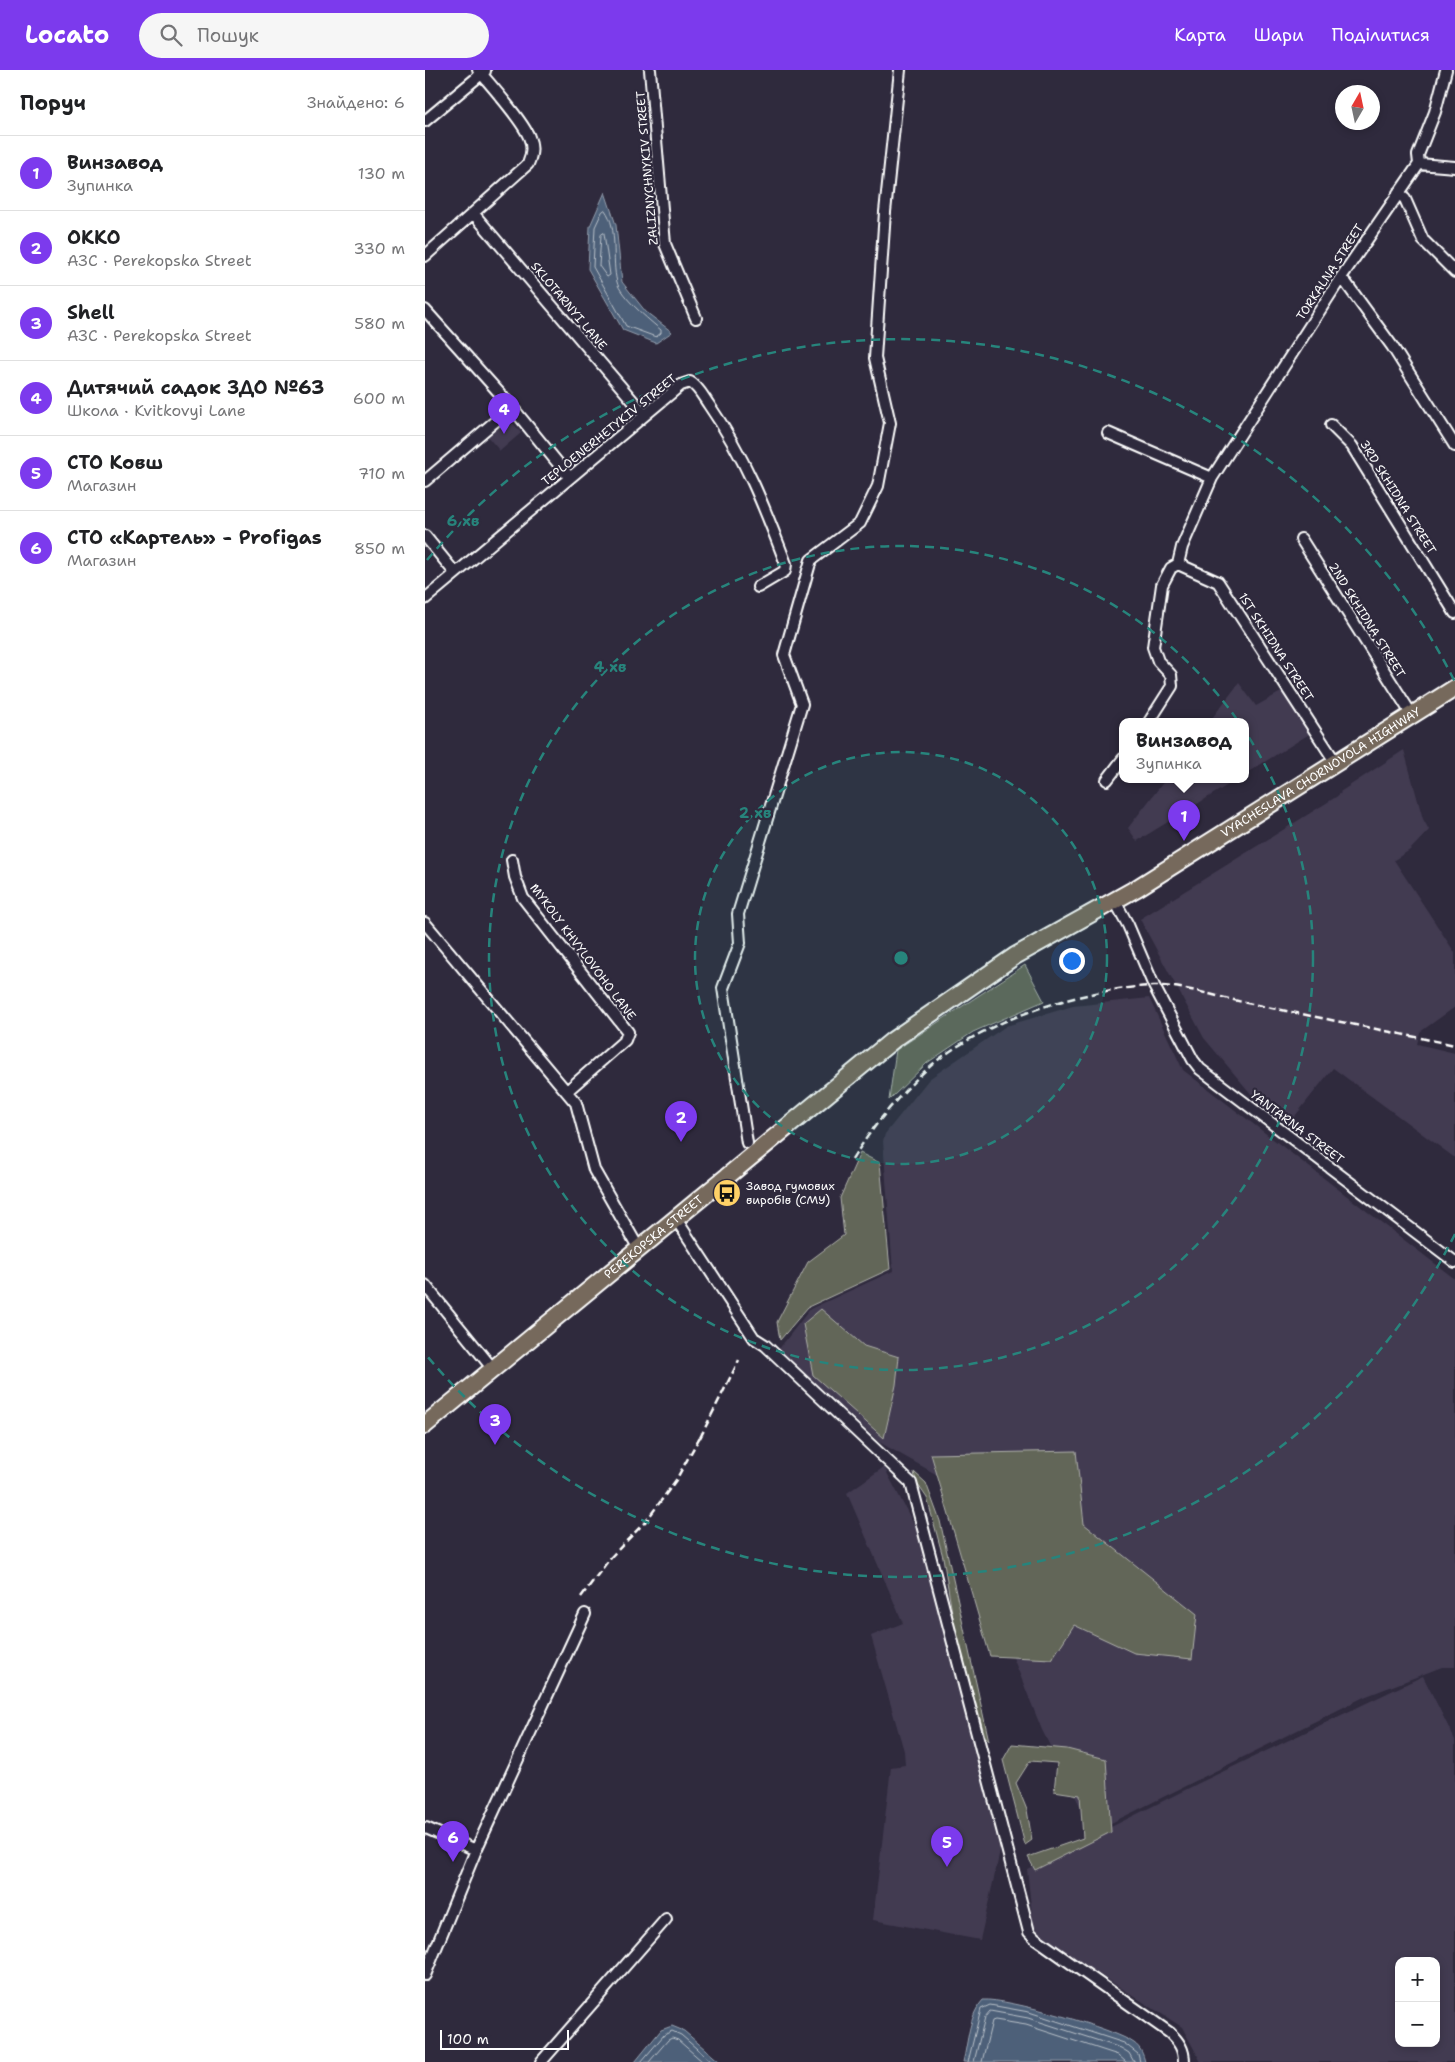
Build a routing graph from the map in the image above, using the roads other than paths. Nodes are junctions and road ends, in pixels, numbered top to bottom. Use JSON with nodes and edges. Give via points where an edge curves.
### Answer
{"nodes":[{"id":1,"x":650,"y":70,"type":"edge"},
{"id":2,"x":900,"y":70,"type":"edge"},
{"id":3,"x":1446,"y":70,"type":"edge"},
{"id":4,"x":482,"y":71,"type":"edge"},
{"id":5,"x":425,"y":121,"type":"edge"},
{"id":6,"x":1419,"y":164,"type":"junction"},
{"id":7,"x":1455,"y":166,"type":"edge"},
{"id":8,"x":1398,"y":193,"type":"junction"},
{"id":9,"x":473,"y":213,"type":"junction"},
{"id":10,"x":425,"y":256,"type":"edge"},
{"id":11,"x":1455,"y":272,"type":"edge"},
{"id":12,"x":1340,"y":279,"type":"junction"},
{"id":13,"x":425,"y":310,"type":"edge"},
{"id":14,"x":696,"y":318,"type":"dead end"},
{"id":15,"x":512,"y":407,"type":"junction"},
{"id":16,"x":645,"y":416,"type":"junction"},
{"id":17,"x":1331,"y":425,"type":"dead end"},
{"id":18,"x":1109,"y":433,"type":"dead end"},
{"id":19,"x":1455,"y":446,"type":"edge"},
{"id":20,"x":570,"y":478,"type":"junction"},
{"id":21,"x":1212,"y":478,"type":"junction"},
{"id":22,"x":425,"y":481,"type":"edge"},
{"id":23,"x":425,"y":536,"type":"edge"},
{"id":24,"x":1301,"y":539,"type":"dead end"},
{"id":25,"x":1179,"y":564,"type":"junction"},
{"id":26,"x":455,"y":573,"type":"junction"},
{"id":27,"x":758,"y":587,"type":"dead end"},
{"id":28,"x":425,"y":598,"type":"edge"},
{"id":29,"x":1455,"y":612,"type":"edge"},
{"id":30,"x":1455,"y":688,"type":"edge"},
{"id":31,"x":1412,"y":715,"type":"junction"},
{"id":32,"x":1152,"y":718,"type":"edge"},
{"id":33,"x":1336,"y":763,"type":"junction"},
{"id":34,"x":1119,"y":764,"type":"edge"},
{"id":35,"x":1107,"y":780,"type":"dead end"},
{"id":36,"x":512,"y":860,"type":"dead end"},
{"id":37,"x":1115,"y":901,"type":"junction"},
{"id":38,"x":425,"y":923,"type":"edge"},
{"id":39,"x":981,"y":979,"type":"joint"},
{"id":40,"x":567,"y":1091,"type":"junction"},
{"id":41,"x":747,"y":1142,"type":"dead end"},
{"id":42,"x":676,"y":1219,"type":"junction"},
{"id":43,"x":639,"y":1249,"type":"junction"},
{"id":44,"x":1455,"y":1262,"type":"edge"},
{"id":45,"x":425,"y":1285,"type":"edge"},
{"id":46,"x":493,"y":1369,"type":"junction"},
{"id":47,"x":425,"y":1425,"type":"edge"},
{"id":48,"x":585,"y":1614,"type":"dead end"},
{"id":49,"x":425,"y":1828,"type":"edge"},
{"id":50,"x":476,"y":1850,"type":"junction"},
{"id":51,"x":667,"y":1919,"type":"dead end"},
{"id":52,"x":425,"y":1975,"type":"edge"},
{"id":53,"x":541,"y":2062,"type":"edge"},
{"id":54,"x":1185,"y":2062,"type":"edge"}],
"edges":[{"from":1,"to":14,"type":"street","name":"ZALIZNYCHNYKIV STREET","via":[[665,244]]},
{"from":2,"to":41,"type":"street","via":[[885,212],[875,358],[890,423],[878,486],[860,523],[811,560],[784,654],[802,704],[738,914],[740,943],[723,988]]},
{"from":3,"to":6,"type":"street","name":"TORKALNA STREET","via":[[1432,121],[1418,155]]},
{"from":4,"to":5,"type":"street"},
{"from":4,"to":9,"type":"street","via":[[526,131],[531,149],[527,164]]},
{"from":6,"to":7,"type":"street"},
{"from":6,"to":8,"type":"street","name":"TORKALNA STREET"},
{"from":8,"to":11,"type":"street","via":[[1405,199],[1421,237]]},
{"from":8,"to":12,"type":"street","name":"TORKALNA STREET"},
{"from":9,"to":10,"type":"street"},
{"from":9,"to":16,"type":"street","name":"SKLOTARNYI LANE"},
{"from":12,"to":19,"type":"street","via":[[1392,346]]},
{"from":12,"to":21,"type":"street","name":"TORKALNA STREET"},
{"from":13,"to":15,"type":"street"},
{"from":15,"to":20,"type":"street"},
{"from":15,"to":22,"type":"street"},
{"from":16,"to":20,"type":"street","name":"TEPLOENERHETYKIV STREET"},
{"from":16,"to":27,"type":"street","name":"TEPLOENERHETYKIV STREET","via":[[681,385],[690,382],[718,418],[745,462],[786,564],[785,571]]},
{"from":17,"to":29,"type":"street","name":"3RD SKHIDNA STREET","via":[[1352,446]]},
{"from":18,"to":21,"type":"street"},
{"from":20,"to":26,"type":"street","name":"TEPLOENERHETYKIV STREET"},
{"from":21,"to":25,"type":"street","name":"TORKALNA STREET","via":[[1182,547]]},
{"from":23,"to":26,"type":"street"},
{"from":24,"to":31,"type":"street","name":"2ND SKHIDNA STREET"},
{"from":25,"to":32,"type":"street","via":[[1167,574],[1162,585],[1153,647],[1158,661],[1171,674],[1172,686]]},
{"from":25,"to":33,"type":"street","name":"1ST SKHIDNA STREET","via":[[1218,582]]},
{"from":26,"to":28,"type":"street","name":"TEPLOENERHETYKIV STREET"},
{"from":30,"to":31,"type":"main road","name":"VYACHESLAVA CHORNOVOLA HIGHWAY"},
{"from":31,"to":33,"type":"main road","name":"VYACHESLAVA CHORNOVOLA HIGHWAY"},
{"from":33,"to":37,"type":"main road","name":"VYACHESLAVA CHORNOVOLA HIGHWAY"},
{"from":34,"to":35,"type":"street"},
{"from":36,"to":40,"type":"street","name":"MYKOLY KHVYLOVOHO LANE","via":[[523,898],[628,1032],[625,1040]]},
{"from":37,"to":39,"type":"main road","name":"VYACHESLAVA CHORNOVOLA HIGHWAY","via":[[1029,948]]},
{"from":37,"to":44,"type":"street","name":"YANTARNA STREET","via":[[1154,986],[1200,1069]]},
{"from":38,"to":40,"type":"street"},
{"from":39,"to":42,"type":"main road","name":"PEREKOPSKA STREET","via":[[893,1040]]},
{"from":40,"to":43,"type":"street","via":[[577,1108],[594,1170]]},
{"from":42,"to":43,"type":"main road","name":"PEREKOPSKA STREET"},
{"from":42,"to":54,"type":"street","via":[[754,1338],[911,1483],[1029,1932],[1170,2033],[1178,2041]]},
{"from":43,"to":46,"type":"main road","name":"PEREKOPSKA STREET"},
{"from":45,"to":46,"type":"street"},
{"from":46,"to":47,"type":"main road","name":"PEREKOPSKA STREET"},
{"from":48,"to":50,"type":"street"},
{"from":49,"to":50,"type":"street"},
{"from":50,"to":52,"type":"street"},
{"from":51,"to":53,"type":"street"}]}
